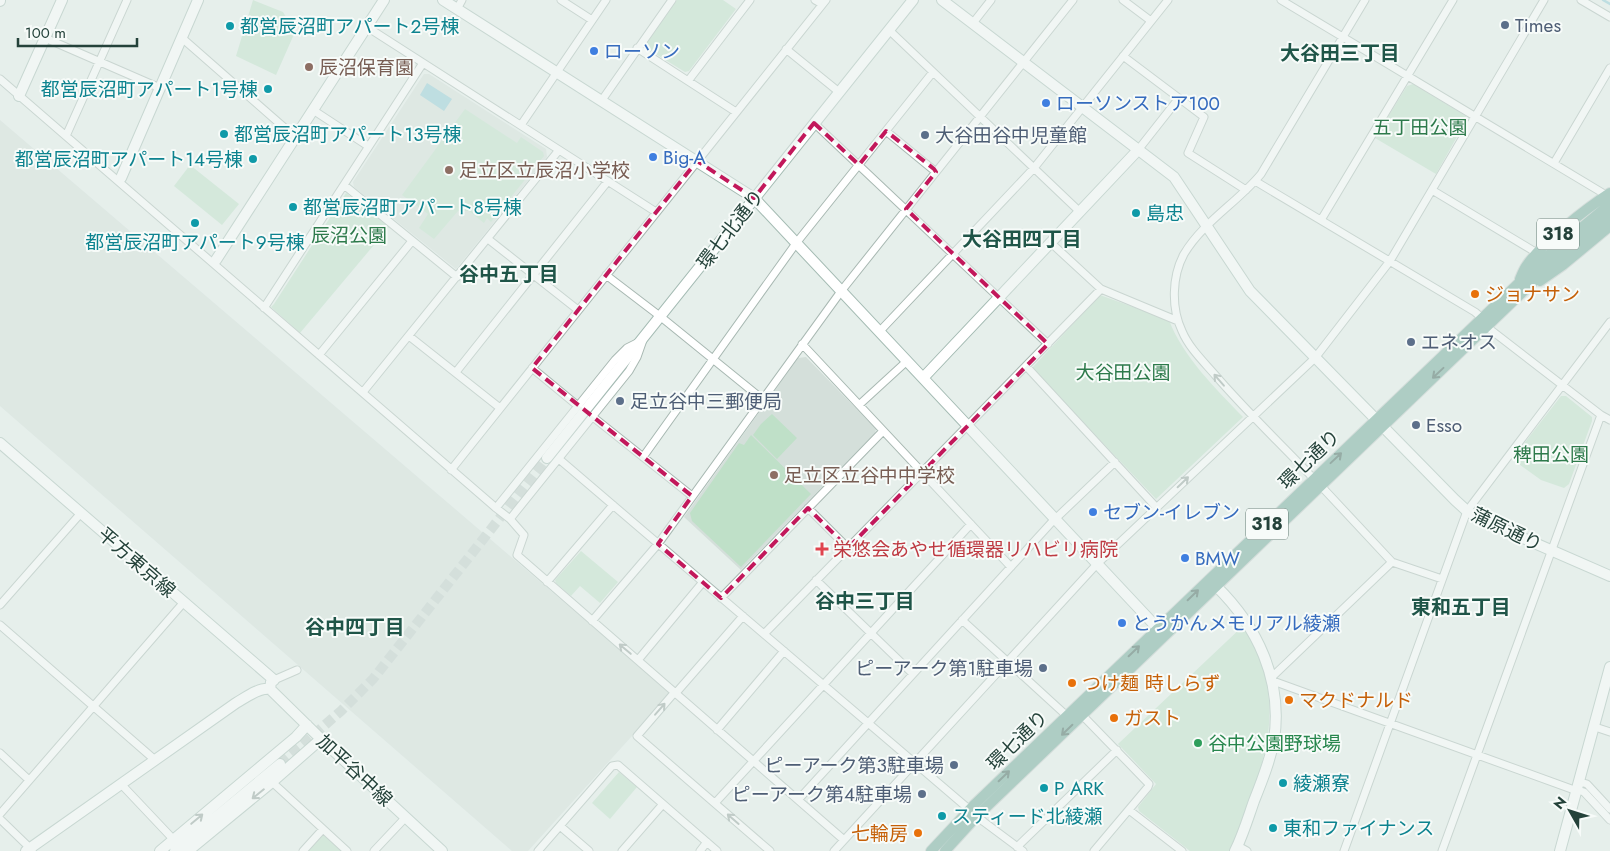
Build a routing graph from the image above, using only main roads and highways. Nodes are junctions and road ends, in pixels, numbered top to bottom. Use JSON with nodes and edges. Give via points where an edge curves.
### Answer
{"nodes":[{"id":1,"x":1609,"y":197,"type":"edge"},
{"id":2,"x":1610,"y":215,"type":"edge"},
{"id":3,"x":1610,"y":226,"type":"edge"},
{"id":4,"x":1565,"y":246,"type":"junction"},
{"id":5,"x":1521,"y":288,"type":"junction"},
{"id":6,"x":1317,"y":482,"type":"junction"},
{"id":7,"x":1161,"y":632,"type":"junction"},
{"id":8,"x":973,"y":813,"type":"junction"},
{"id":9,"x":931,"y":851,"type":"edge"},
{"id":10,"x":944,"y":851,"type":"edge"}],
"edges":[{"from":1,"to":4,"type":"main road","name":"環七通り","number":"318"},
{"from":1,"to":5,"type":"main road","number":"318","via":[[1577,218],[1538,253],[1527,266]]},
{"from":2,"to":4,"type":"main road","name":"環七通り","number":"318"},
{"from":3,"to":5,"type":"main road","number":"318","via":[[1550,276]]},
{"from":4,"to":5,"type":"main road","name":"環七通り","number":"318"},
{"from":5,"to":6,"type":"main road","name":"環七通り","number":"318"},
{"from":7,"to":6,"type":"main road","name":"環七通り","number":"318","one_way":true},
{"from":6,"to":7,"type":"main road","name":"環七通り","number":"318","via":[[1216,586]]},
{"from":8,"to":7,"type":"main road","name":"環七通り","number":"318","one_way":true,"via":[[1067,716]]},
{"from":7,"to":8,"type":"main road","name":"環七通り","number":"318","one_way":true,"via":[[1082,715]]},
{"from":8,"to":9,"type":"main road","name":"環七通り","number":"318"},
{"from":8,"to":10,"type":"main road","name":"環七通り","number":"318"}]}
